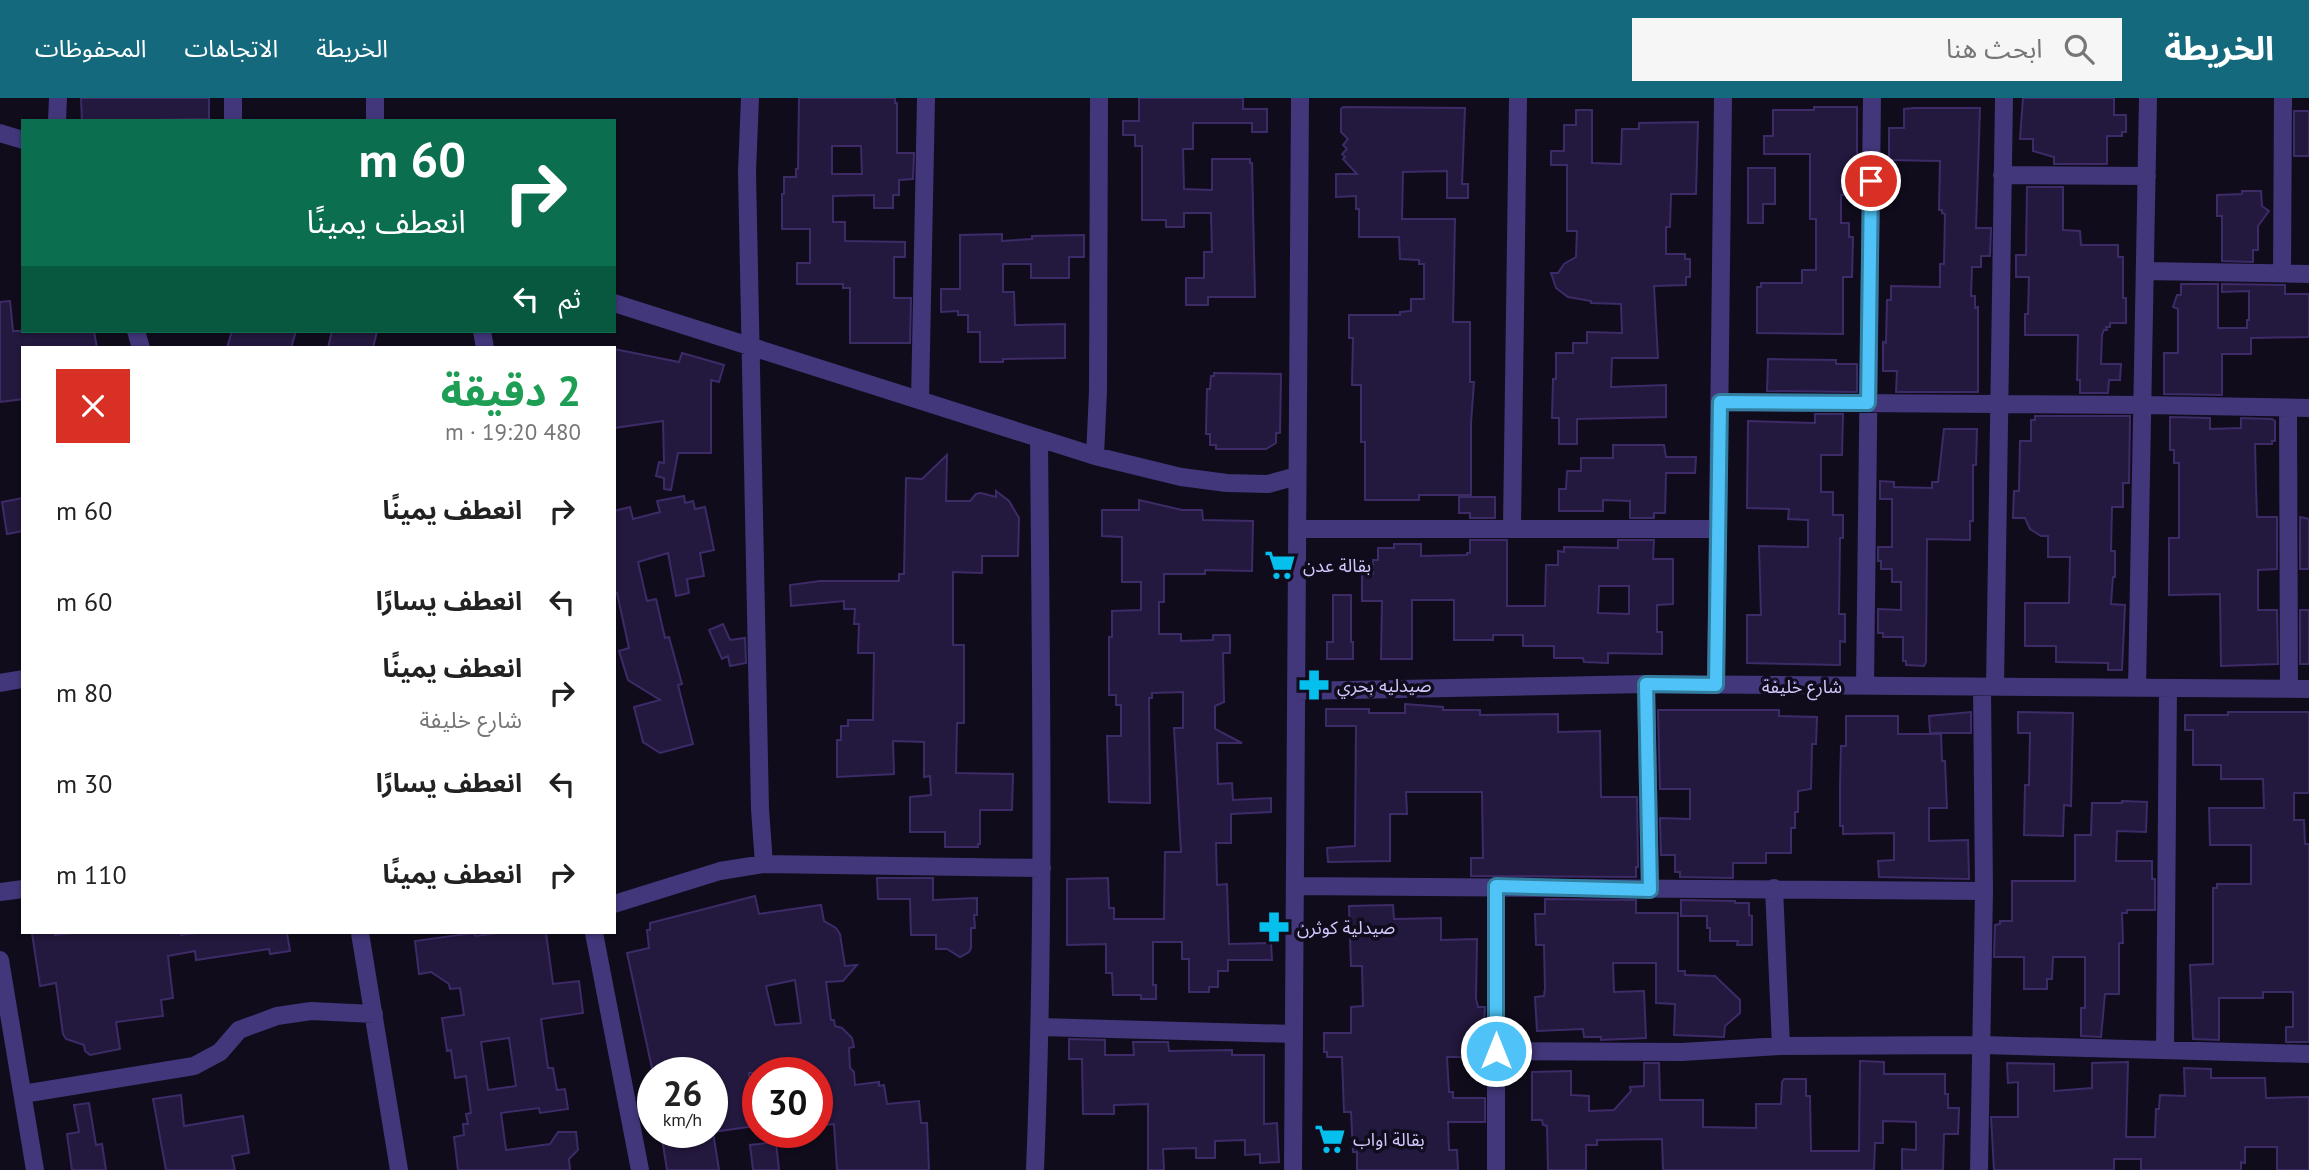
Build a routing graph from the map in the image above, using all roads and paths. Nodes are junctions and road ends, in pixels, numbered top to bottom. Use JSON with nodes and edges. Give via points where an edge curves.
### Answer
{"nodes":[{"id":1,"x":58,"y":98,"type":"edge"},
{"id":2,"x":233,"y":98,"type":"edge"},
{"id":3,"x":375,"y":98,"type":"edge"},
{"id":4,"x":750,"y":98,"type":"edge"},
{"id":5,"x":926,"y":98,"type":"edge"},
{"id":6,"x":1099,"y":98,"type":"edge"},
{"id":7,"x":1300,"y":98,"type":"edge"},
{"id":8,"x":1518,"y":98,"type":"edge"},
{"id":9,"x":1723,"y":98,"type":"edge"},
{"id":10,"x":1872,"y":98,"type":"edge"},
{"id":11,"x":2004,"y":98,"type":"edge"},
{"id":12,"x":2148,"y":98,"type":"edge"},
{"id":13,"x":2283,"y":98,"type":"edge"},
{"id":14,"x":57,"y":119,"type":"edge"},
{"id":15,"x":233,"y":119,"type":"edge"},
{"id":16,"x":375,"y":119,"type":"edge"},
{"id":17,"x":0,"y":133,"type":"edge"},
{"id":18,"x":21,"y":139,"type":"edge"},
{"id":19,"x":2003,"y":176,"type":"junction"},
{"id":20,"x":2147,"y":176,"type":"junction"},
{"id":21,"x":2145,"y":271,"type":"junction"},
{"id":22,"x":2282,"y":273,"type":"junction"},
{"id":23,"x":2309,"y":274,"type":"edge"},
{"id":24,"x":616,"y":304,"type":"edge"},
{"id":25,"x":751,"y":347,"type":"junction"},
{"id":26,"x":920,"y":400,"type":"junction"},
{"id":27,"x":1720,"y":402,"type":"junction"},
{"id":28,"x":1868,"y":403,"type":"junction"},
{"id":29,"x":1999,"y":404,"type":"junction"},
{"id":30,"x":2143,"y":405,"type":"junction"},
{"id":31,"x":2288,"y":408,"type":"junction"},
{"id":32,"x":2309,"y":408,"type":"edge"},
{"id":33,"x":1039,"y":438,"type":"junction"},
{"id":34,"x":1095,"y":456,"type":"junction"},
{"id":35,"x":1297,"y":476,"type":"junction"},
{"id":36,"x":1512,"y":527,"type":"junction"},
{"id":37,"x":1297,"y":529,"type":"junction"},
{"id":38,"x":1718,"y":529,"type":"junction"},
{"id":39,"x":21,"y":678,"type":"edge"},
{"id":40,"x":0,"y":682,"type":"edge"},
{"id":41,"x":1646,"y":684,"type":"junction"},
{"id":42,"x":1716,"y":685,"type":"junction"},
{"id":43,"x":1865,"y":686,"type":"junction"},
{"id":44,"x":1989,"y":687,"type":"junction"},
{"id":45,"x":2137,"y":688,"type":"junction"},
{"id":46,"x":2168,"y":688,"type":"junction"},
{"id":47,"x":2289,"y":689,"type":"junction"},
{"id":48,"x":2309,"y":689,"type":"edge"},
{"id":49,"x":1296,"y":691,"type":"junction"},
{"id":50,"x":764,"y":864,"type":"junction"},
{"id":51,"x":1042,"y":868,"type":"junction"},
{"id":52,"x":1294,"y":886,"type":"junction"},
{"id":53,"x":1496,"y":886,"type":"junction"},
{"id":54,"x":21,"y":888,"type":"edge"},
{"id":55,"x":1774,"y":888,"type":"junction"},
{"id":56,"x":1650,"y":890,"type":"junction"},
{"id":57,"x":1984,"y":891,"type":"junction"},
{"id":58,"x":0,"y":892,"type":"edge"},
{"id":59,"x":616,"y":903,"type":"edge"},
{"id":60,"x":360,"y":934,"type":"edge"},
{"id":61,"x":594,"y":934,"type":"edge"},
{"id":62,"x":0,"y":960,"type":"edge"},
{"id":63,"x":2,"y":981,"type":"edge"},
{"id":64,"x":374,"y":1014,"type":"junction"},
{"id":65,"x":1040,"y":1027,"type":"junction"},
{"id":66,"x":1294,"y":1034,"type":"junction"},
{"id":67,"x":1982,"y":1045,"type":"junction"},
{"id":68,"x":1781,"y":1046,"type":"junction"},
{"id":69,"x":2165,"y":1049,"type":"junction"},
{"id":70,"x":1496,"y":1051,"type":"junction"},
{"id":71,"x":2309,"y":1054,"type":"edge"},
{"id":72,"x":23,"y":1094,"type":"junction"},
{"id":73,"x":35,"y":1170,"type":"edge"},
{"id":74,"x":399,"y":1170,"type":"edge"},
{"id":75,"x":640,"y":1170,"type":"edge"},
{"id":76,"x":1035,"y":1170,"type":"edge"},
{"id":77,"x":1293,"y":1170,"type":"edge"},
{"id":78,"x":1496,"y":1170,"type":"edge"},
{"id":79,"x":1979,"y":1170,"type":"edge"}],
"edges":[{"from":1,"to":14,"type":"street"},
{"from":2,"to":15,"type":"street"},
{"from":3,"to":16,"type":"street"},
{"from":4,"to":25,"type":"street"},
{"from":5,"to":26,"type":"street"},
{"from":6,"to":34,"type":"street"},
{"from":7,"to":35,"type":"street"},
{"from":8,"to":36,"type":"street"},
{"from":9,"to":27,"type":"street"},
{"from":10,"to":28,"type":"street"},
{"from":11,"to":19,"type":"street"},
{"from":12,"to":20,"type":"street"},
{"from":13,"to":22,"type":"street"},
{"from":17,"to":18,"type":"street"},
{"from":19,"to":20,"type":"street"},
{"from":19,"to":29,"type":"street"},
{"from":20,"to":21,"type":"street"},
{"from":21,"to":22,"type":"street"},
{"from":21,"to":30,"type":"street"},
{"from":22,"to":23,"type":"street"},
{"from":24,"to":25,"type":"street"},
{"from":25,"to":26,"type":"street"},
{"from":25,"to":50,"type":"street"},
{"from":26,"to":33,"type":"street"},
{"from":27,"to":28,"type":"street"},
{"from":27,"to":38,"type":"street"},
{"from":28,"to":29,"type":"street"},
{"from":28,"to":43,"type":"street"},
{"from":29,"to":30,"type":"street"},
{"from":29,"to":44,"type":"street"},
{"from":30,"to":31,"type":"street"},
{"from":30,"to":45,"type":"street"},
{"from":31,"to":32,"type":"street"},
{"from":31,"to":47,"type":"street"},
{"from":33,"to":34,"type":"street"},
{"from":33,"to":51,"type":"street"},
{"from":34,"to":35,"type":"street","via":[[1227,483],[1268,484]]},
{"from":35,"to":37,"type":"street"},
{"from":36,"to":37,"type":"street"},
{"from":36,"to":38,"type":"street"},
{"from":37,"to":49,"type":"street"},
{"from":38,"to":42,"type":"street"},
{"from":39,"to":40,"type":"street"},
{"from":41,"to":42,"type":"street","name":"شارع خليفة"},
{"from":41,"to":49,"type":"street","name":"شارع خليفة"},
{"from":41,"to":56,"type":"street"},
{"from":42,"to":43,"type":"street","name":"شارع خليفة"},
{"from":43,"to":44,"type":"street","name":"شارع خليفة"},
{"from":44,"to":45,"type":"street","name":"شارع خليفة"},
{"from":44,"to":57,"type":"street"},
{"from":45,"to":46,"type":"street","name":"شارع خليفة"},
{"from":46,"to":47,"type":"street","name":"شارع خليفة"},
{"from":46,"to":69,"type":"street"},
{"from":47,"to":48,"type":"street","name":"شارع خليفة"},
{"from":49,"to":52,"type":"street"},
{"from":50,"to":51,"type":"street"},
{"from":50,"to":59,"type":"street","via":[[720,871]]},
{"from":51,"to":65,"type":"street"},
{"from":52,"to":53,"type":"street"},
{"from":52,"to":66,"type":"street"},
{"from":53,"to":56,"type":"street"},
{"from":53,"to":70,"type":"street"},
{"from":54,"to":58,"type":"street"},
{"from":55,"to":56,"type":"street"},
{"from":55,"to":57,"type":"street"},
{"from":55,"to":68,"type":"street"},
{"from":57,"to":67,"type":"street"},
{"from":60,"to":64,"type":"street"},
{"from":61,"to":75,"type":"street"},
{"from":62,"to":63,"type":"street"},
{"from":63,"to":72,"type":"street"},
{"from":64,"to":72,"type":"street","via":[[311,1011],[277,1016],[239,1030],[220,1052],[194,1066]]},
{"from":64,"to":74,"type":"street"},
{"from":65,"to":66,"type":"street"},
{"from":65,"to":76,"type":"street"},
{"from":66,"to":77,"type":"street"},
{"from":67,"to":68,"type":"street"},
{"from":67,"to":69,"type":"street"},
{"from":67,"to":79,"type":"street"},
{"from":68,"to":70,"type":"street","via":[[1682,1052]]},
{"from":69,"to":71,"type":"street"},
{"from":70,"to":78,"type":"street"},
{"from":72,"to":73,"type":"street"}]}
